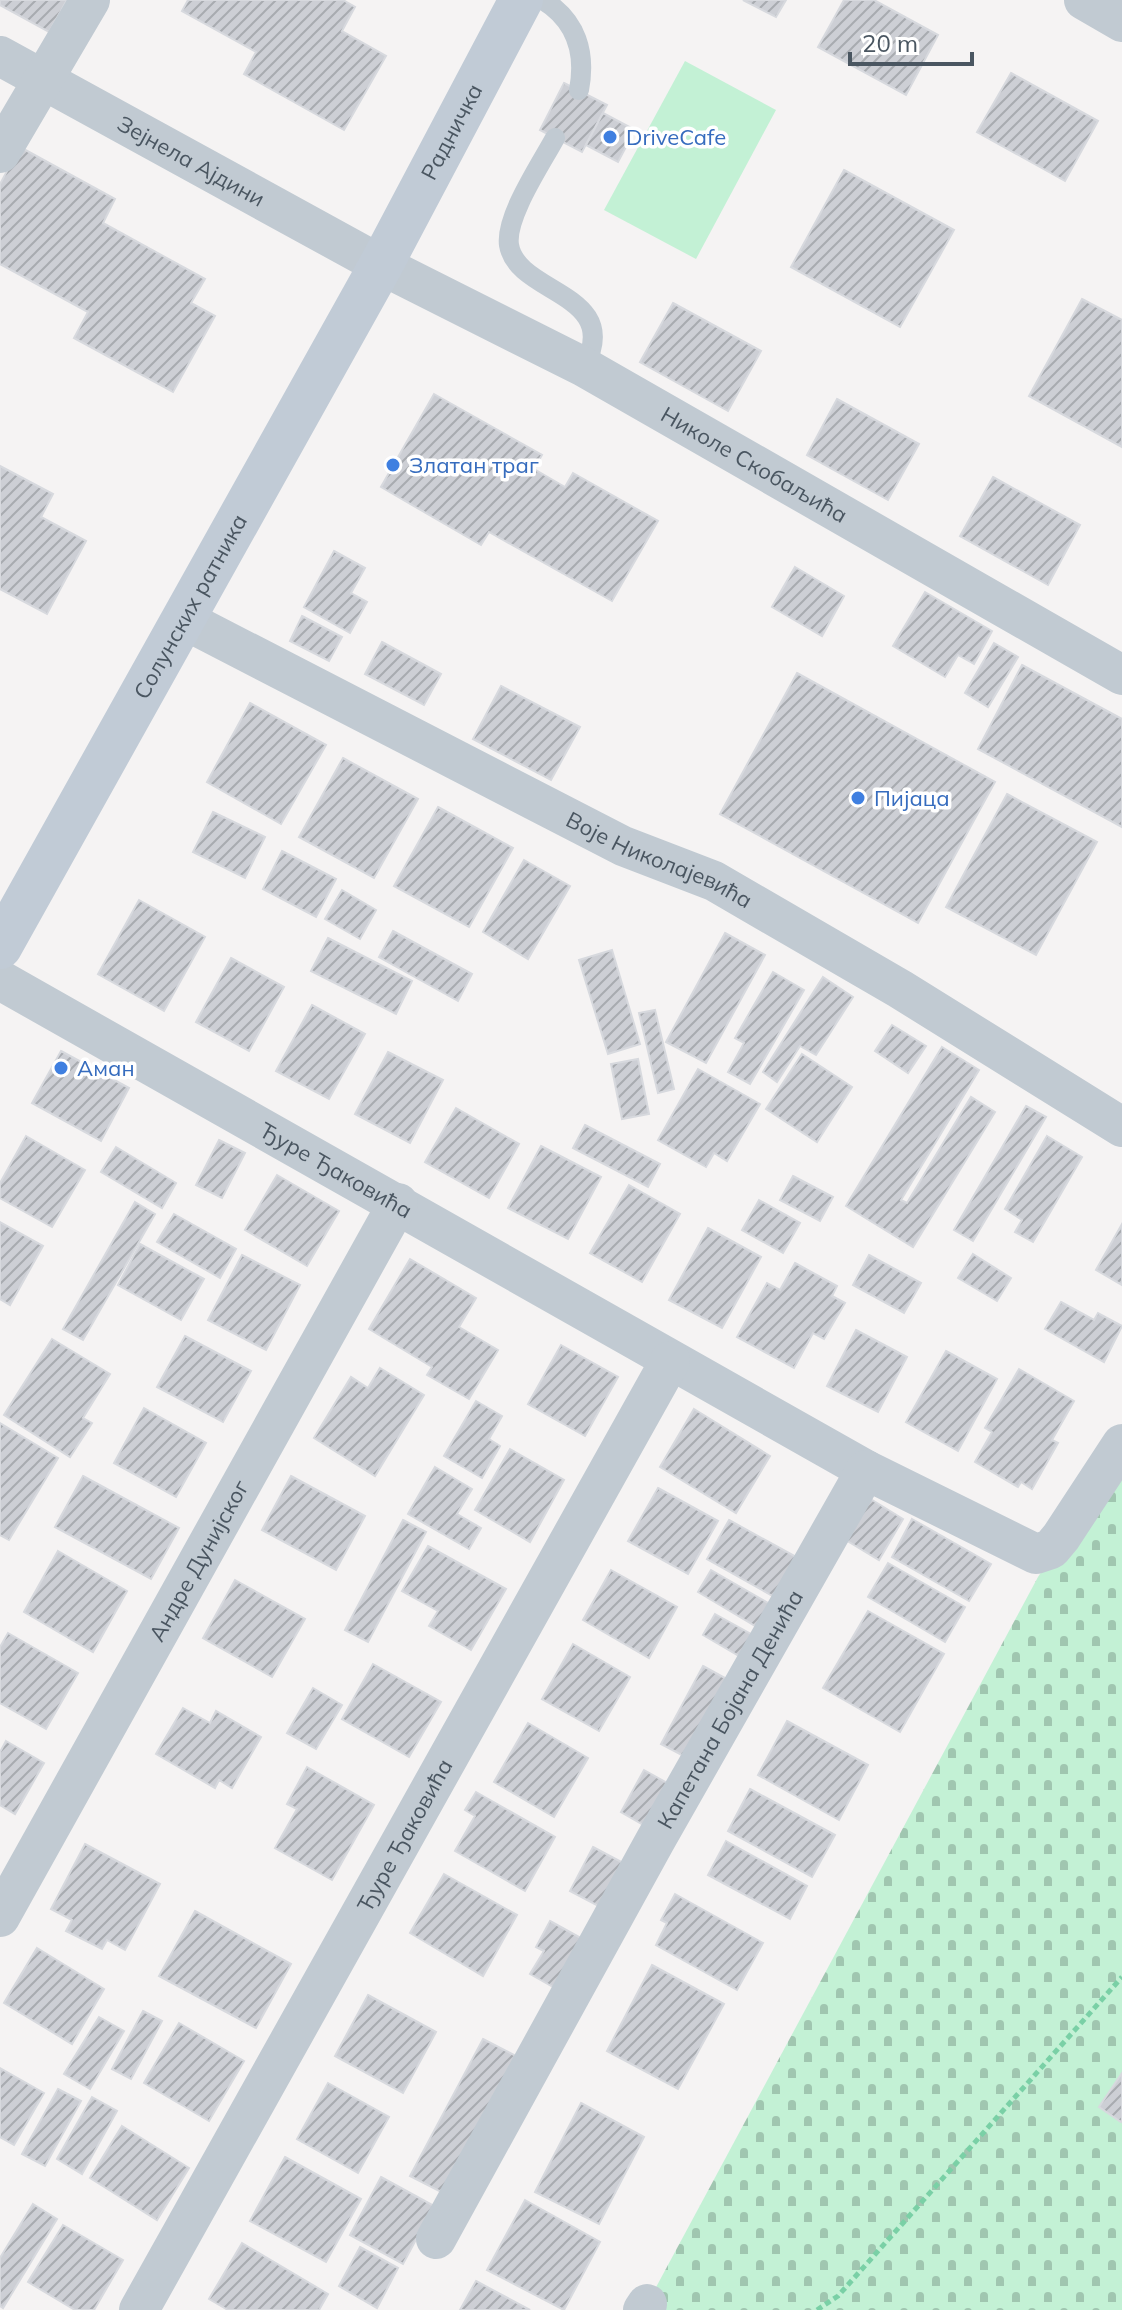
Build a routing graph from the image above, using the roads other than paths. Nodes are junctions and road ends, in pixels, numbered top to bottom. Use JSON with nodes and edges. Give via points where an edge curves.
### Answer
{"nodes":[{"id":1,"x":90,"y":0,"type":"edge"},
{"id":2,"x":521,"y":0,"type":"edge"},
{"id":3,"x":543,"y":0,"type":"edge"},
{"id":4,"x":1084,"y":0,"type":"edge"},
{"id":5,"x":1122,"y":22,"type":"edge"},
{"id":6,"x":0,"y":56,"type":"edge"},
{"id":7,"x":43,"y":80,"type":"junction"},
{"id":8,"x":579,"y":90,"type":"dead end"},
{"id":9,"x":555,"y":138,"type":"dead end"},
{"id":10,"x":0,"y":153,"type":"edge"},
{"id":11,"x":381,"y":265,"type":"junction"},
{"id":12,"x":584,"y":367,"type":"junction"},
{"id":13,"x":183,"y":619,"type":"junction"},
{"id":14,"x":1122,"y":675,"type":"edge"},
{"id":15,"x":0,"y":947,"type":"edge"},
{"id":16,"x":0,"y":980,"type":"edge"},
{"id":17,"x":1122,"y":1127,"type":"edge"},
{"id":18,"x":398,"y":1203,"type":"junction"},
{"id":19,"x":670,"y":1361,"type":"junction"},
{"id":20,"x":1122,"y":1444,"type":"edge"},
{"id":21,"x":866,"y":1470,"type":"junction"},
{"id":22,"x":0,"y":1917,"type":"edge"},
{"id":23,"x":436,"y":2239,"type":"dead end"},
{"id":24,"x":139,"y":2310,"type":"edge"}],
"edges":[{"from":1,"to":7,"type":"street"},
{"from":2,"to":11,"type":"main road","name":"Радничка"},
{"from":3,"to":8,"type":"lane","via":[[564,16],[580,46]]},
{"from":4,"to":5,"type":"street"},
{"from":6,"to":7,"type":"street","name":"Зејнела Ајдини"},
{"from":7,"to":10,"type":"street"},
{"from":7,"to":11,"type":"street","name":"Зејнела Ајдини"},
{"from":9,"to":12,"type":"lane","via":[[515,215],[509,244],[516,261],[585,314],[593,337]]},
{"from":11,"to":12,"type":"street","name":"Николе Скобаљића"},
{"from":11,"to":13,"type":"main road","name":"Солунских ратника"},
{"from":12,"to":14,"type":"street","name":"Николе Скобаљића"},
{"from":13,"to":15,"type":"main road","name":"Солунских ратника"},
{"from":13,"to":17,"type":"street","name":"Воје Николајевића","via":[[623,846],[714,881]]},
{"from":16,"to":18,"type":"street","name":"Ђуре Ђаковића"},
{"from":18,"to":19,"type":"street","name":"Ђуре Ђаковића"},
{"from":18,"to":22,"type":"street","name":"Андре Дунијског"},
{"from":19,"to":21,"type":"street","name":"Ђуре Ђаковића"},
{"from":19,"to":24,"type":"street","name":"Ђуре Ђаковића"},
{"from":20,"to":21,"type":"street","via":[[1061,1537],[1051,1549],[1036,1554]]},
{"from":21,"to":23,"type":"street","name":"Капетана Бојана Денића"}]}
